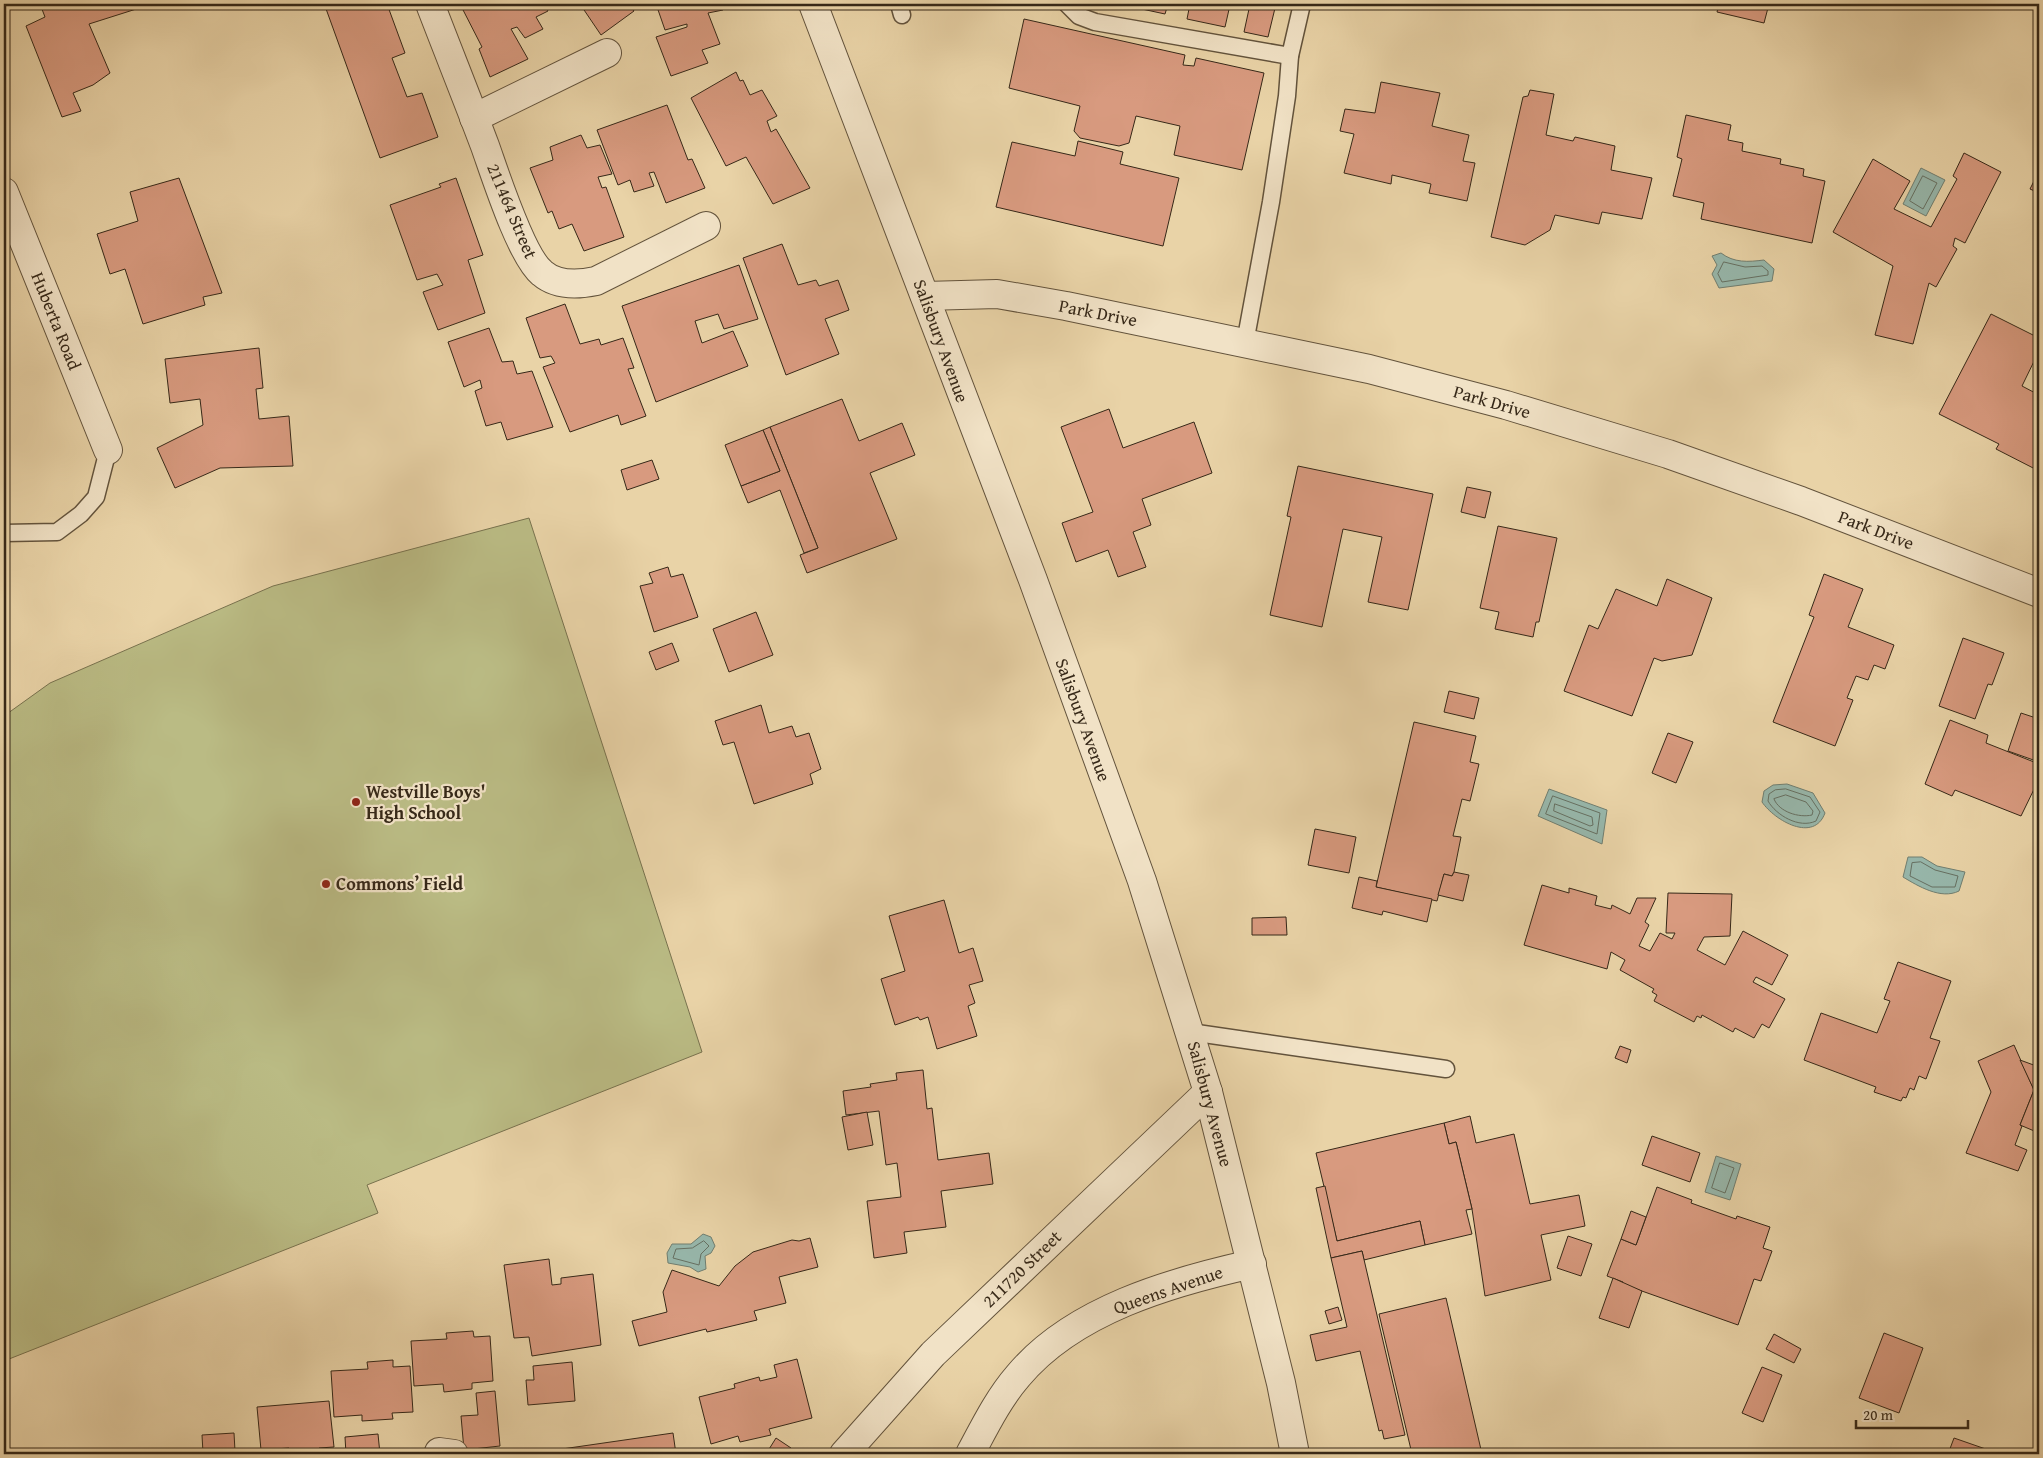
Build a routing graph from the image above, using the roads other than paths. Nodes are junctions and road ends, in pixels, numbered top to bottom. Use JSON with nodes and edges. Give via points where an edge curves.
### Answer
{"nodes":[{"id":1,"x":430,"y":4,"type":"edge"},
{"id":2,"x":814,"y":4,"type":"edge"},
{"id":3,"x":1067,"y":4,"type":"edge"},
{"id":4,"x":1302,"y":4,"type":"edge"},
{"id":5,"x":607,"y":52,"type":"dead end"},
{"id":6,"x":1290,"y":56,"type":"junction"},
{"id":7,"x":474,"y":118,"type":"junction"},
{"id":8,"x":4,"y":192,"type":"edge"},
{"id":9,"x":706,"y":226,"type":"dead end"},
{"id":10,"x":925,"y":296,"type":"junction"},
{"id":11,"x":1244,"y":343,"type":"junction"},
{"id":12,"x":108,"y":450,"type":"joint"},
{"id":13,"x":4,"y":533,"type":"edge"},
{"id":14,"x":2039,"y":593,"type":"edge"},
{"id":15,"x":1190,"y":1032,"type":"junction"},
{"id":16,"x":1446,"y":1069,"type":"dead end"},
{"id":17,"x":1208,"y":1092,"type":"junction"},
{"id":18,"x":1252,"y":1264,"type":"junction"},
{"id":19,"x":844,"y":1454,"type":"edge"},
{"id":20,"x":970,"y":1454,"type":"edge"},
{"id":21,"x":1295,"y":1454,"type":"edge"}],
"edges":[{"from":1,"to":7,"type":"street","name":"211464 Street"},
{"from":2,"to":10,"type":"street","name":"Salisbury Avenue"},
{"from":3,"to":6,"type":"lane","via":[[1080,16],[1096,22]]},
{"from":4,"to":6,"type":"lane"},
{"from":5,"to":7,"type":"street"},
{"from":6,"to":11,"type":"lane","via":[[1271,202]]},
{"from":7,"to":9,"type":"street","name":"211464 Street","via":[[530,260],[550,279],[580,284],[596,281]]},
{"from":8,"to":12,"type":"street","name":"Huberta Road"},
{"from":10,"to":11,"type":"street","name":"Park Drive","via":[[997,294]]},
{"from":10,"to":15,"type":"street","name":"Salisbury Avenue","via":[[1135,862]]},
{"from":11,"to":14,"type":"street","name":"Park Drive","via":[[1378,371],[1506,405],[1668,454],[1801,501]]},
{"from":12,"to":13,"type":"lane","via":[[96,497],[81,514],[58,532]]},
{"from":15,"to":16,"type":"lane"},
{"from":15,"to":17,"type":"street","name":"Salisbury Avenue"},
{"from":17,"to":18,"type":"street","name":"Salisbury Avenue"},
{"from":17,"to":19,"type":"street","name":"211720 Street","via":[[933,1354]]},
{"from":18,"to":20,"type":"street","name":"Queens Avenue","via":[[1206,1275],[1121,1303],[1076,1327],[1048,1346],[1018,1376]]},
{"from":18,"to":21,"type":"street","name":"Salisbury Avenue"}]}
